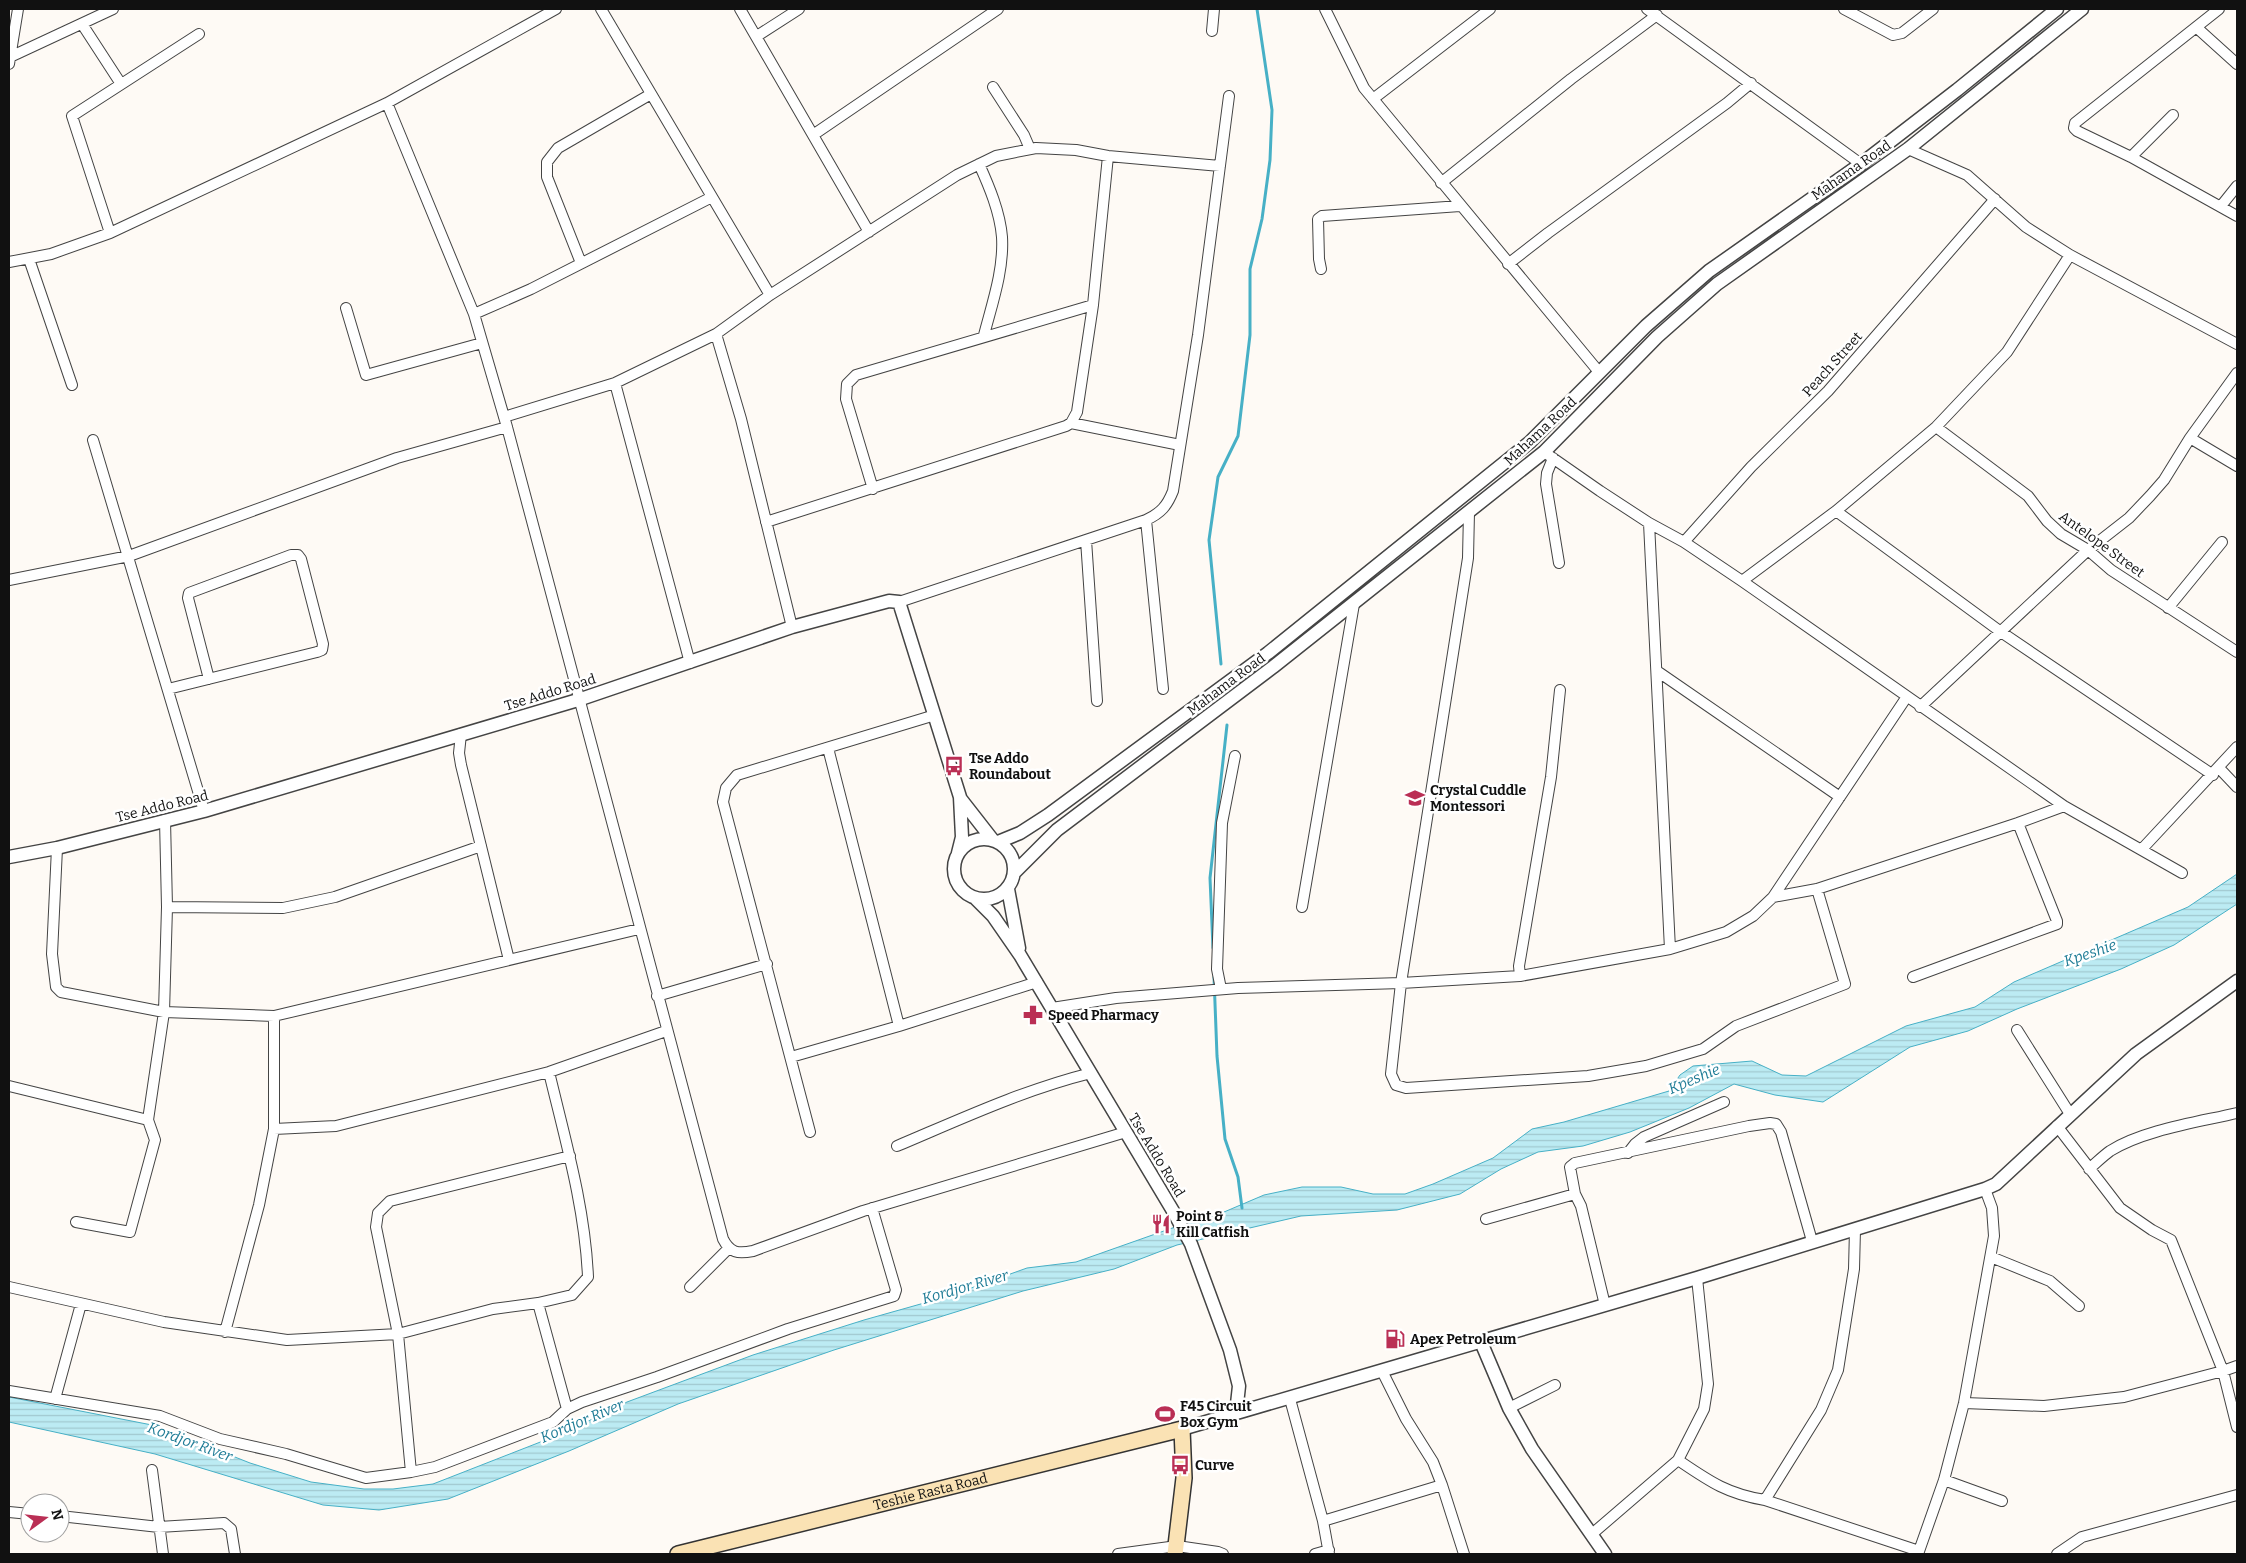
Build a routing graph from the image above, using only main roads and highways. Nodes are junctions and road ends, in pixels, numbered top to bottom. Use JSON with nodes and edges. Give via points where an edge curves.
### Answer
{"nodes":[{"id":1,"x":1176,"y":1550,"type":"edge"},
{"id":2,"x":678,"y":1554,"type":"edge"}],
"edges":[{"from":1,"to":2,"type":"main road","name":"Teshie Rasta Road","via":[[1184,1478],[1182,1429]]}]}
